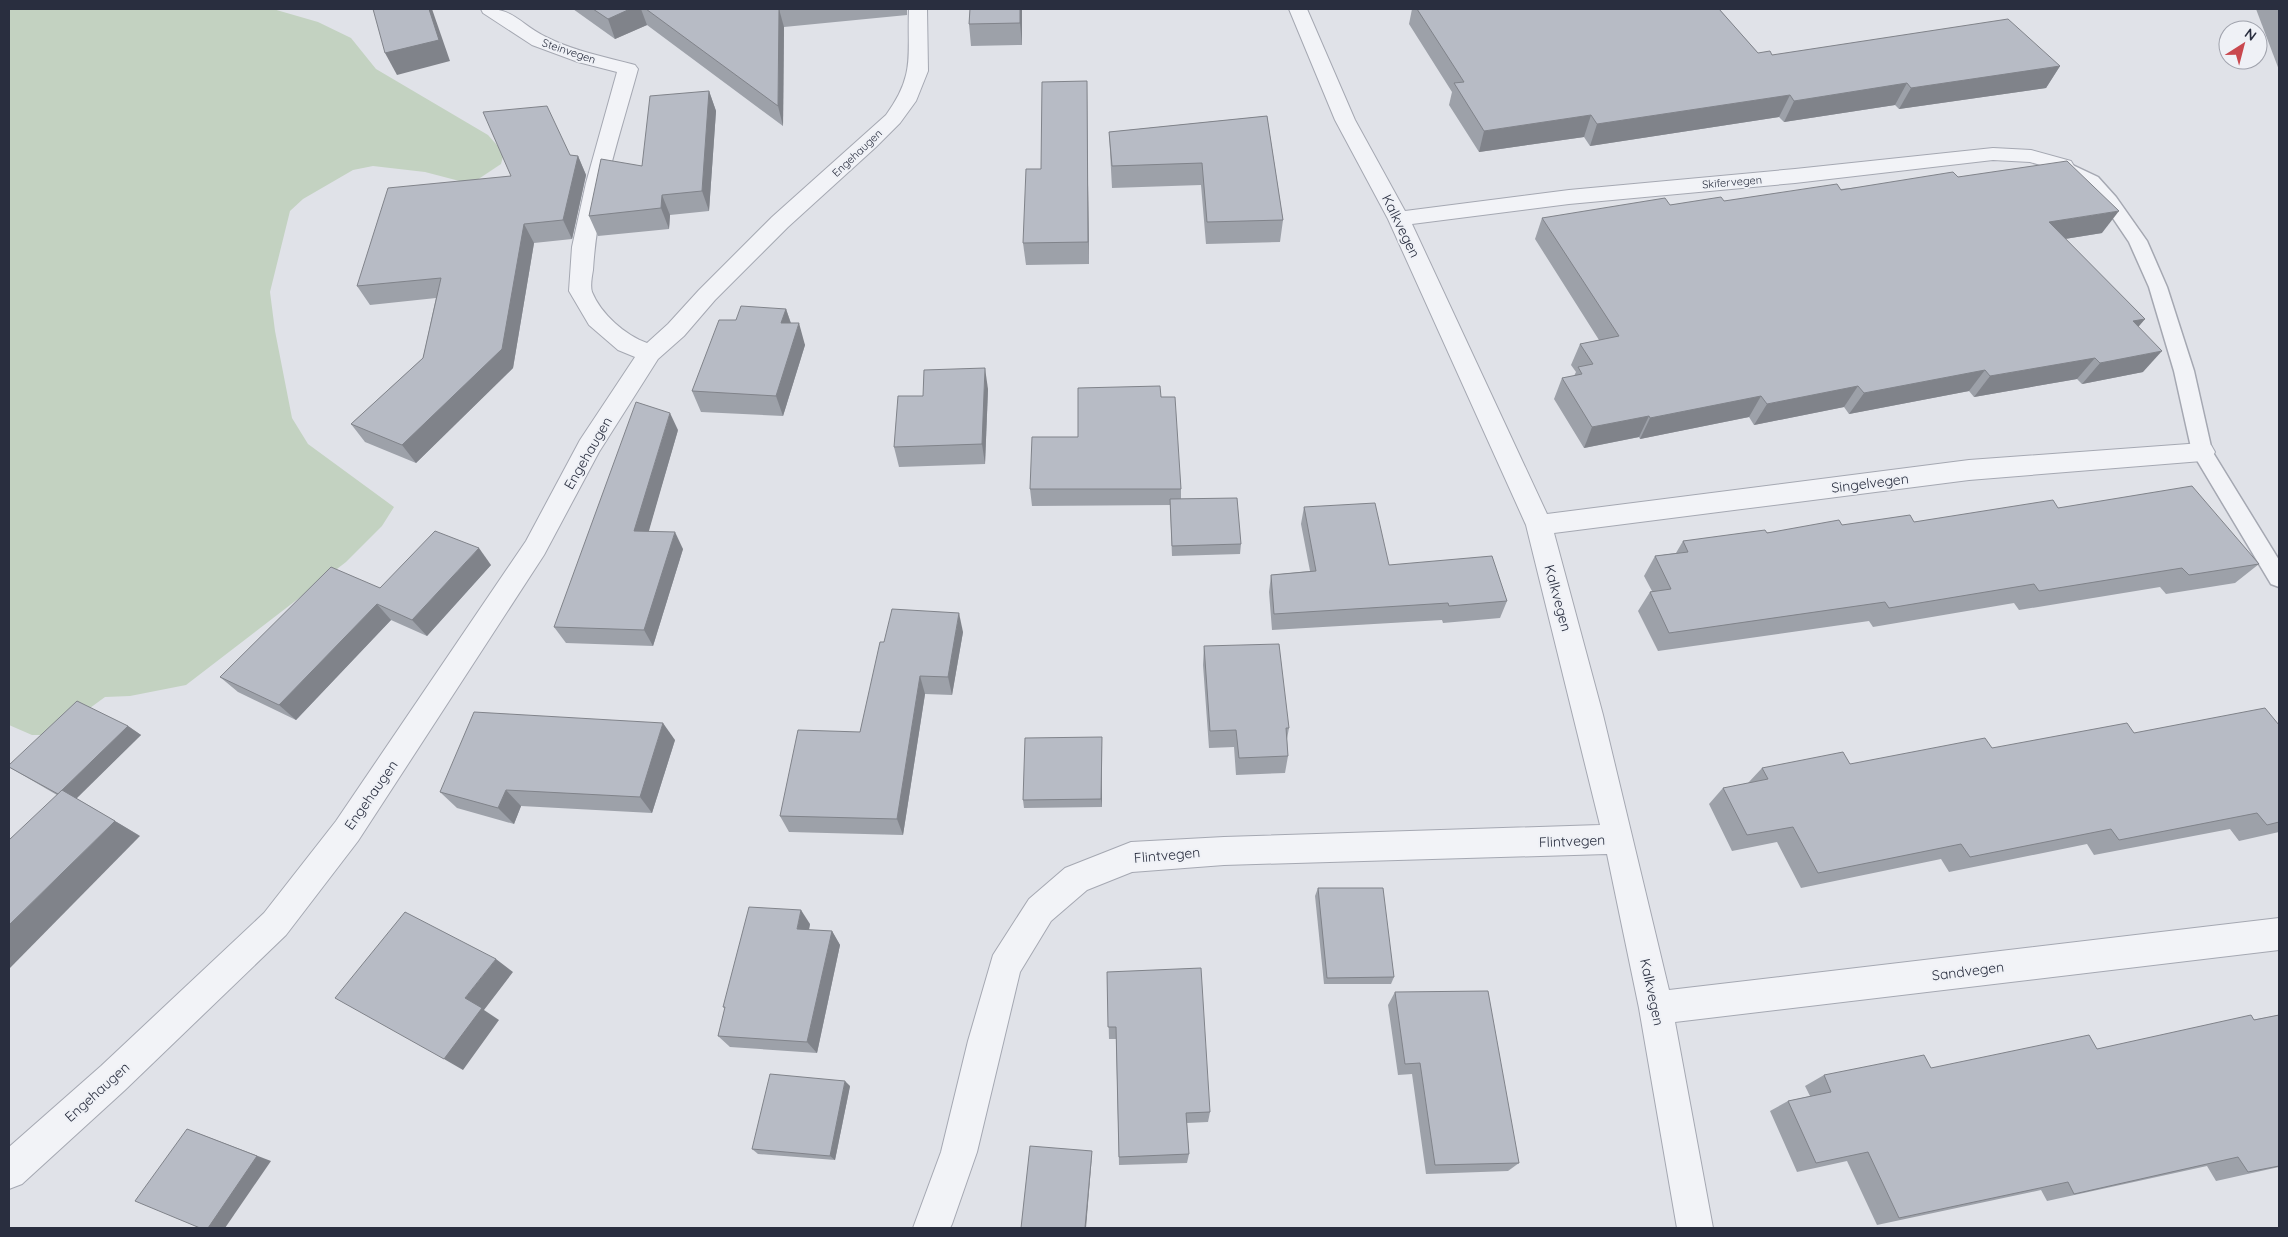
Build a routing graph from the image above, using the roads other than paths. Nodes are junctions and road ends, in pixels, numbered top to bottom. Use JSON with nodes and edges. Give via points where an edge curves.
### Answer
{"nodes":[{"id":1,"x":490,"y":9,"type":"edge"},
{"id":2,"x":918,"y":9,"type":"edge"},
{"id":3,"x":1298,"y":9,"type":"edge"},
{"id":4,"x":2064,"y":166,"type":"joint"},
{"id":5,"x":1399,"y":219,"type":"junction"},
{"id":6,"x":650,"y":353,"type":"junction"},
{"id":7,"x":2202,"y":452,"type":"junction"},
{"id":8,"x":1539,"y":525,"type":"junction"},
{"id":9,"x":2279,"y":578,"type":"edge"},
{"id":10,"x":1619,"y":839,"type":"junction"},
{"id":11,"x":2279,"y":934,"type":"edge"},
{"id":12,"x":1656,"y":1008,"type":"junction"},
{"id":13,"x":9,"y":1171,"type":"edge"},
{"id":14,"x":931,"y":1228,"type":"edge"},
{"id":15,"x":1695,"y":1228,"type":"edge"}],
"edges":[{"from":1,"to":6,"type":"street","name":"Steinvegen","via":[[539,41],[628,69],[596,183],[583,247],[580,292],[597,320],[626,344]]},
{"from":2,"to":6,"type":"street","name":"Engehaugen","via":[[918,72],[909,97],[893,119],[780,222]]},
{"from":3,"to":5,"type":"street","name":"Kalkvegen","via":[[1345,120]]},
{"from":4,"to":5,"type":"street","name":"Skifervegen","via":[[2032,156],[1993,154],[1569,197]]},
{"from":4,"to":7,"type":"lane","via":[[2092,181],[2138,241],[2161,296],[2184,371]]},
{"from":5,"to":8,"type":"street","name":"Kalkvegen"},
{"from":6,"to":13,"type":"street","name":"Engehaugen","via":[[589,447],[535,548],[347,831],[275,924],[120,1072]]},
{"from":7,"to":8,"type":"street","name":"Singelvegen","via":[[1970,470]]},
{"from":7,"to":9,"type":"lane"},
{"from":8,"to":10,"type":"street","name":"Kalkvegen"},
{"from":10,"to":12,"type":"street","name":"Kalkvegen"},
{"from":10,"to":14,"type":"street","name":"Flintvegen","via":[[1131,856],[1076,879],[1040,910],[1005,966],[959,1152]]},
{"from":11,"to":12,"type":"street","name":"Sandvegen"},
{"from":12,"to":15,"type":"street","name":"Kalkvegen"}]}
